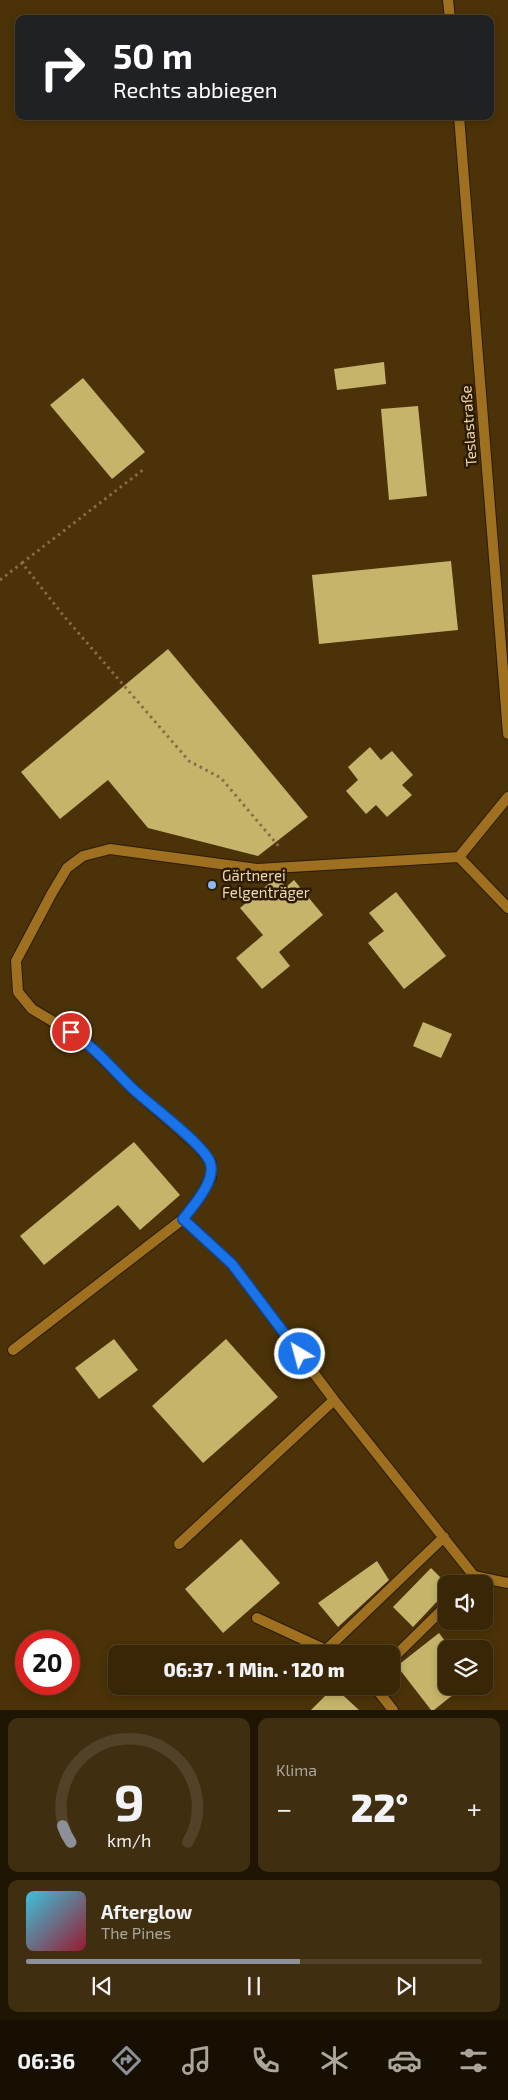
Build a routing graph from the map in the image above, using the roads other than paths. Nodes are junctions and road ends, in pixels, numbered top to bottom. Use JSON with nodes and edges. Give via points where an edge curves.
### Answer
{"nodes":[{"id":1,"x":448,"y":0,"type":"edge"},
{"id":2,"x":450,"y":15,"type":"edge"},
{"id":3,"x":459,"y":120,"type":"edge"},
{"id":4,"x":508,"y":734,"type":"edge"},
{"id":5,"x":508,"y":797,"type":"edge"},
{"id":6,"x":459,"y":857,"type":"junction"},
{"id":7,"x":508,"y":908,"type":"edge"},
{"id":8,"x":183,"y":1219,"type":"junction"},
{"id":9,"x":12,"y":1350,"type":"dead end"},
{"id":10,"x":334,"y":1400,"type":"junction"},
{"id":11,"x":444,"y":1537,"type":"junction"},
{"id":12,"x":179,"y":1544,"type":"dead end"},
{"id":13,"x":468,"y":1575,"type":"edge"},
{"id":14,"x":493,"y":1582,"type":"edge"},
{"id":15,"x":508,"y":1583,"type":"edge"},
{"id":16,"x":438,"y":1614,"type":"edge"},
{"id":17,"x":257,"y":1618,"type":"dead end"},
{"id":18,"x":400,"y":1651,"type":"edge"},
{"id":19,"x":381,"y":1695,"type":"edge"},
{"id":20,"x":393,"y":1710,"type":"edge"}],
"edges":[{"from":1,"to":2,"type":"street"},
{"from":3,"to":4,"type":"street","name":"Teslastraße"},
{"from":5,"to":6,"type":"street"},
{"from":6,"to":7,"type":"street"},
{"from":6,"to":8,"type":"street","via":[[257,869],[110,849],[83,856],[67,868],[16,961],[18,992],[32,1009],[84,1040],[134,1090],[200,1148],[210,1163],[211,1177]]},
{"from":8,"to":9,"type":"street"},
{"from":8,"to":10,"type":"street","via":[[232,1264]]},
{"from":10,"to":11,"type":"street"},
{"from":10,"to":12,"type":"street"},
{"from":11,"to":13,"type":"street"},
{"from":11,"to":17,"type":"street","via":[[326,1650]]},
{"from":14,"to":15,"type":"street"},
{"from":16,"to":18,"type":"street"},
{"from":19,"to":20,"type":"street"}]}
